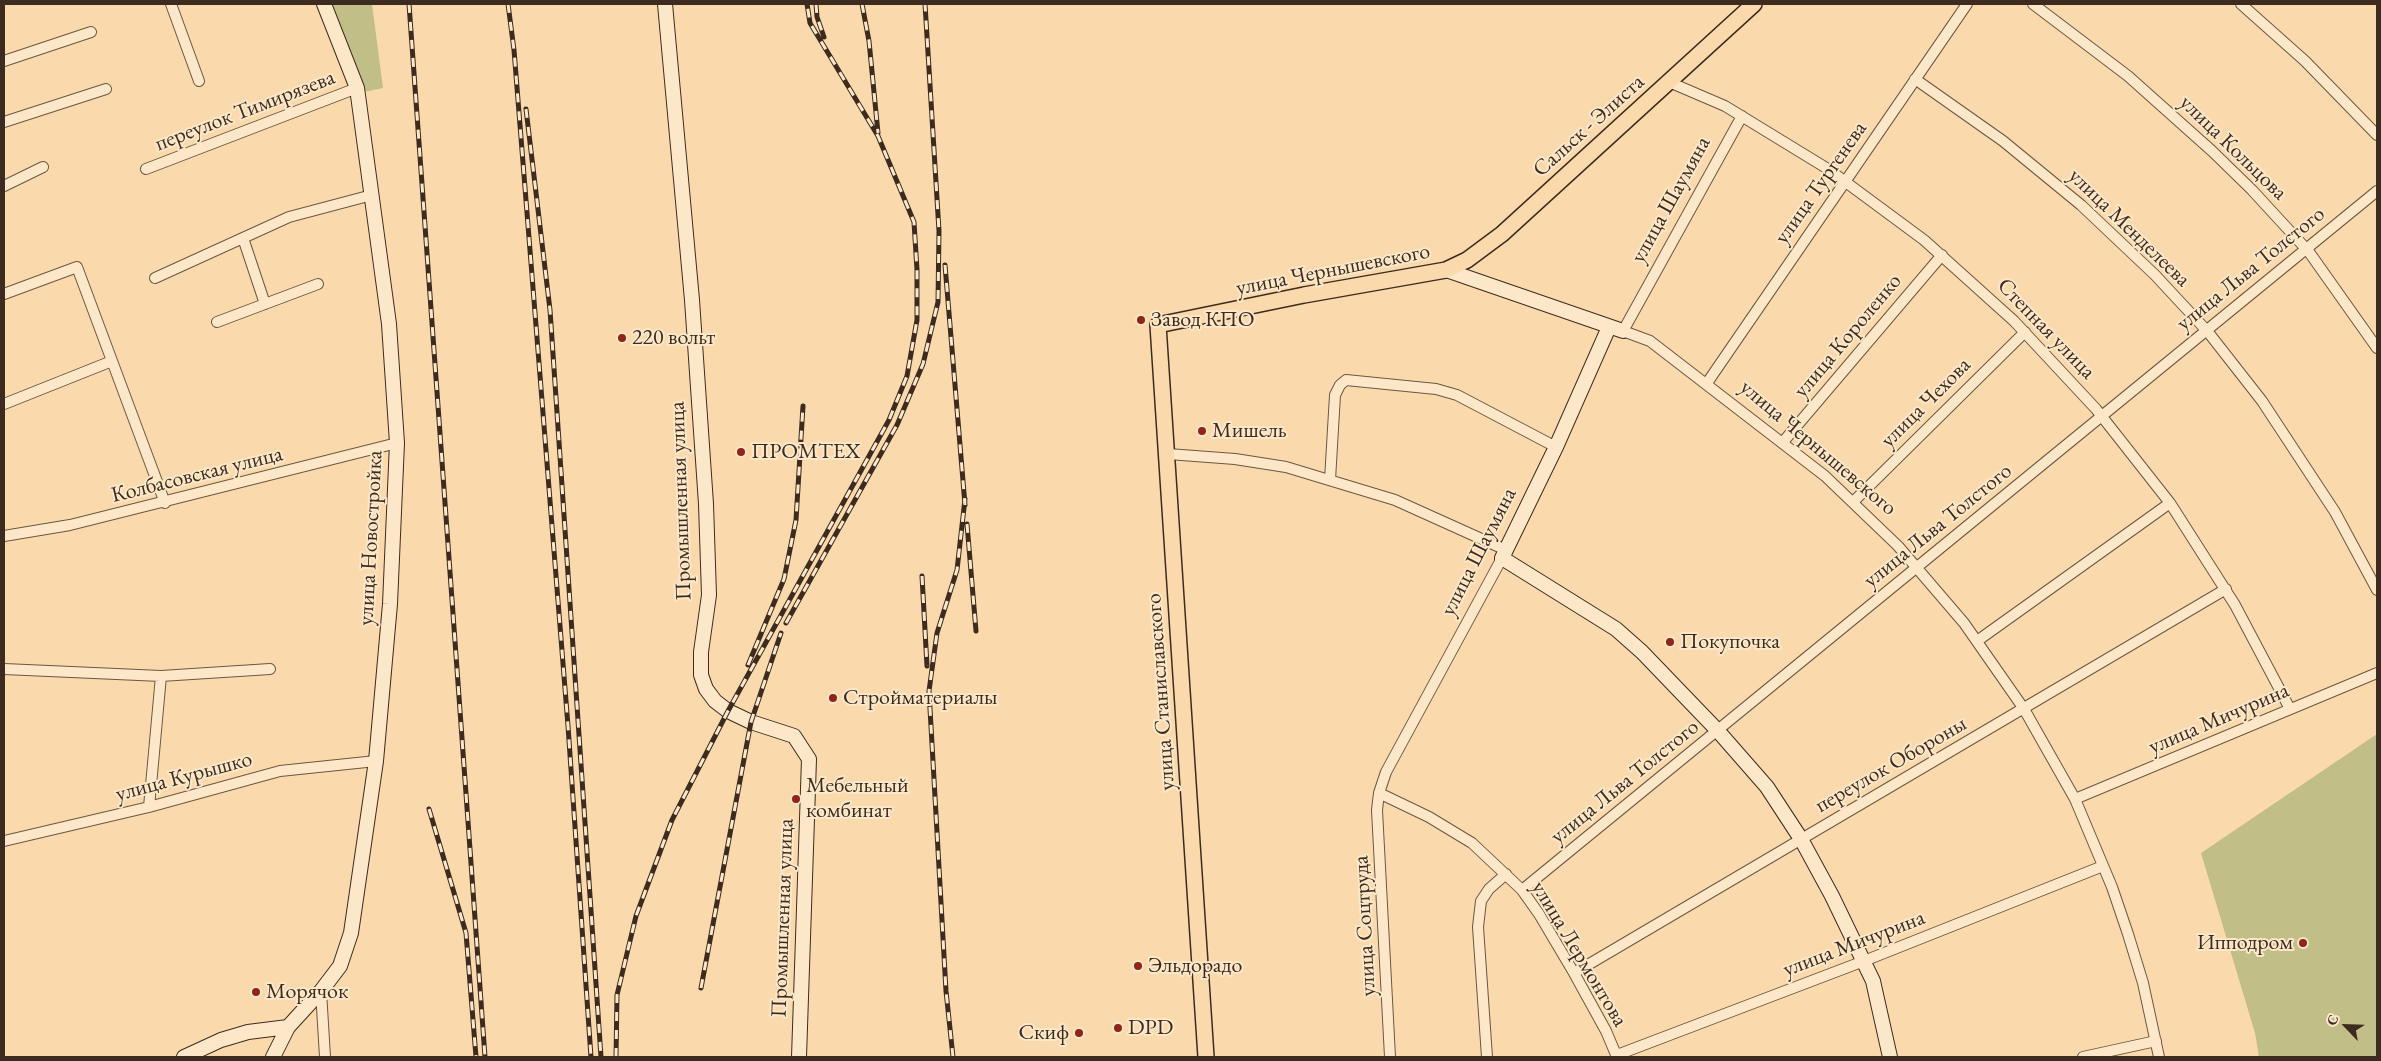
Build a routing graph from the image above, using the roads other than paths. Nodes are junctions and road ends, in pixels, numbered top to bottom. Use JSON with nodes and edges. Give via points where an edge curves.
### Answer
{"nodes":[{"id":1,"x":171,"y":4,"type":"edge"},
{"id":2,"x":324,"y":4,"type":"edge"},
{"id":3,"x":665,"y":4,"type":"edge"},
{"id":4,"x":1754,"y":4,"type":"edge"},
{"id":5,"x":1967,"y":4,"type":"edge"},
{"id":6,"x":2033,"y":4,"type":"edge"},
{"id":7,"x":2241,"y":4,"type":"edge"},
{"id":8,"x":91,"y":32,"type":"dead end"},
{"id":9,"x":4,"y":61,"type":"edge"},
{"id":10,"x":1915,"y":79,"type":"junction"},
{"id":11,"x":199,"y":81,"type":"dead end"},
{"id":12,"x":1669,"y":82,"type":"junction"},
{"id":13,"x":357,"y":88,"type":"junction"},
{"id":14,"x":106,"y":89,"type":"dead end"},
{"id":15,"x":1742,"y":116,"type":"junction"},
{"id":16,"x":4,"y":122,"type":"edge"},
{"id":17,"x":2377,"y":135,"type":"edge"},
{"id":18,"x":43,"y":168,"type":"dead end"},
{"id":19,"x":146,"y":169,"type":"dead end"},
{"id":20,"x":1845,"y":181,"type":"junction"},
{"id":21,"x":4,"y":186,"type":"edge"},
{"id":22,"x":2377,"y":191,"type":"edge"},
{"id":23,"x":372,"y":195,"type":"junction"},
{"id":24,"x":243,"y":238,"type":"junction"},
{"id":25,"x":2306,"y":249,"type":"junction"},
{"id":26,"x":1942,"y":255,"type":"junction"},
{"id":27,"x":1446,"y":270,"type":"junction"},
{"id":28,"x":155,"y":278,"type":"dead end"},
{"id":29,"x":318,"y":284,"type":"dead end"},
{"id":30,"x":4,"y":294,"type":"edge"},
{"id":31,"x":265,"y":304,"type":"junction"},
{"id":32,"x":217,"y":322,"type":"dead end"},
{"id":33,"x":1158,"y":325,"type":"joint"},
{"id":34,"x":1610,"y":327,"type":"junction"},
{"id":35,"x":1623,"y":331,"type":"junction"},
{"id":36,"x":2206,"y":331,"type":"junction"},
{"id":37,"x":2025,"y":332,"type":"junction"},
{"id":38,"x":2377,"y":348,"type":"edge"},
{"id":39,"x":112,"y":361,"type":"junction"},
{"id":40,"x":1706,"y":383,"type":"junction"},
{"id":41,"x":4,"y":404,"type":"edge"},
{"id":42,"x":2102,"y":416,"type":"junction"},
{"id":43,"x":1783,"y":442,"type":"junction"},
{"id":44,"x":397,"y":443,"type":"junction"},
{"id":45,"x":1556,"y":447,"type":"junction"},
{"id":46,"x":1168,"y":454,"type":"junction"},
{"id":47,"x":1330,"y":480,"type":"junction"},
{"id":48,"x":166,"y":502,"type":"junction"},
{"id":49,"x":1853,"y":502,"type":"junction"},
{"id":50,"x":2170,"y":504,"type":"junction"},
{"id":51,"x":4,"y":536,"type":"edge"},
{"id":52,"x":1504,"y":554,"type":"junction"},
{"id":53,"x":1917,"y":567,"type":"junction"},
{"id":54,"x":2226,"y":589,"type":"junction"},
{"id":55,"x":2377,"y":590,"type":"edge"},
{"id":56,"x":1978,"y":641,"type":"junction"},
{"id":57,"x":4,"y":669,"type":"edge"},
{"id":58,"x":270,"y":669,"type":"dead end"},
{"id":59,"x":2377,"y":673,"type":"edge"},
{"id":60,"x":161,"y":676,"type":"junction"},
{"id":61,"x":2024,"y":709,"type":"junction"},
{"id":62,"x":2290,"y":709,"type":"junction"},
{"id":63,"x":1718,"y":731,"type":"junction"},
{"id":64,"x":376,"y":761,"type":"junction"},
{"id":65,"x":1379,"y":792,"type":"junction"},
{"id":66,"x":2075,"y":799,"type":"junction"},
{"id":67,"x":149,"y":806,"type":"junction"},
{"id":68,"x":1801,"y":839,"type":"junction"},
{"id":69,"x":4,"y":841,"type":"edge"},
{"id":70,"x":2103,"y":866,"type":"junction"},
{"id":71,"x":1506,"y":874,"type":"junction"},
{"id":72,"x":1522,"y":890,"type":"junction"},
{"id":73,"x":1864,"y":961,"type":"junction"},
{"id":74,"x":1574,"y":973,"type":"junction"},
{"id":75,"x":321,"y":991,"type":"junction"},
{"id":76,"x":288,"y":1027,"type":"junction"},
{"id":77,"x":2156,"y":1041,"type":"junction"},
{"id":78,"x":1617,"y":1056,"type":"edge"},
{"id":79,"x":184,"y":1057,"type":"edge"},
{"id":80,"x":273,"y":1057,"type":"edge"},
{"id":81,"x":325,"y":1057,"type":"edge"},
{"id":82,"x":799,"y":1057,"type":"edge"},
{"id":83,"x":1206,"y":1057,"type":"edge"},
{"id":84,"x":1390,"y":1057,"type":"edge"},
{"id":85,"x":1487,"y":1057,"type":"edge"},
{"id":86,"x":1890,"y":1057,"type":"edge"},
{"id":87,"x":2083,"y":1057,"type":"edge"},
{"id":88,"x":2159,"y":1057,"type":"edge"}],
"edges":[{"from":1,"to":11,"type":"street"},
{"from":2,"to":13,"type":"main road","name":"улица Новостройка"},
{"from":3,"to":82,"type":"main road","name":"Промышленная улица","via":[[692,300],[706,504],[709,595],[700,675],[715,701],[752,722],[794,736],[809,759]]},
{"from":4,"to":12,"type":"main road","name":"Сальск - Элиста"},
{"from":5,"to":10,"type":"street","name":"улица Тургенева"},
{"from":6,"to":25,"type":"street","name":"улица Кольцова","via":[[2084,41],[2171,113],[2252,190]]},
{"from":7,"to":17,"type":"street","via":[[2304,61]]},
{"from":8,"to":9,"type":"street"},
{"from":10,"to":20,"type":"street","name":"улица Тургенева"},
{"from":10,"to":36,"type":"street","name":"улица Менделеева","via":[[2002,141],[2081,205],[2155,275]]},
{"from":12,"to":15,"type":"street","name":"Степная улица"},
{"from":12,"to":27,"type":"main road","name":"Сальск - Элиста","via":[[1502,234],[1467,260]]},
{"from":13,"to":19,"type":"street","name":"переулок Тимирязева"},
{"from":13,"to":23,"type":"main road","name":"улица Новостройка"},
{"from":14,"to":16,"type":"street"},
{"from":15,"to":20,"type":"street","name":"Степная улица"},
{"from":15,"to":35,"type":"street","name":"улица Шаумяна"},
{"from":18,"to":21,"type":"street"},
{"from":20,"to":26,"type":"street","name":"Степная улица"},
{"from":20,"to":40,"type":"street","name":"улица Тургенева"},
{"from":22,"to":25,"type":"street","name":"улица Льва Толстого"},
{"from":23,"to":24,"type":"street","via":[[288,217]]},
{"from":23,"to":44,"type":"main road","name":"улица Новостройка","via":[[389,324]]},
{"from":24,"to":28,"type":"street"},
{"from":24,"to":31,"type":"street"},
{"from":25,"to":36,"type":"street","name":"улица Льва Толстого"},
{"from":25,"to":38,"type":"street","name":"улица Кольцова"},
{"from":26,"to":37,"type":"street","name":"Степная улица"},
{"from":26,"to":43,"type":"street","name":"улица Короленко"},
{"from":27,"to":33,"type":"main road","name":"улица Чернышевского"},
{"from":27,"to":34,"type":"main road","name":"улица Чернышевского"},
{"from":29,"to":31,"type":"street"},
{"from":30,"to":39,"type":"street","via":[[77,266]]},
{"from":31,"to":32,"type":"street"},
{"from":33,"to":46,"type":"main road","name":"улица Станиславского"},
{"from":34,"to":35,"type":"main road","name":"улица Чернышевского"},
{"from":34,"to":45,"type":"main road","name":"улица Шаумяна"},
{"from":35,"to":40,"type":"street","name":"улица Чернышевского","via":[[1650,341]]},
{"from":36,"to":42,"type":"street","name":"улица Льва Толстого"},
{"from":36,"to":55,"type":"street","name":"улица Менделеева","via":[[2262,401],[2335,512]]},
{"from":37,"to":42,"type":"street","name":"Степная улица"},
{"from":37,"to":49,"type":"street","name":"улица Чехова"},
{"from":39,"to":41,"type":"street"},
{"from":39,"to":48,"type":"street"},
{"from":40,"to":43,"type":"street","name":"улица Чернышевского"},
{"from":42,"to":50,"type":"street","name":"Степная улица"},
{"from":42,"to":53,"type":"street","name":"улица Льва Толстого"},
{"from":43,"to":49,"type":"street","name":"улица Чернышевского"},
{"from":44,"to":48,"type":"street","name":"Колбасовская улица"},
{"from":44,"to":64,"type":"main road","name":"улица Новостройка","via":[[390,604]]},
{"from":45,"to":47,"type":"street","via":[[1457,395],[1436,388],[1346,380],[1335,395]]},
{"from":45,"to":52,"type":"main road","name":"улица Шаумяна"},
{"from":46,"to":47,"type":"street","via":[[1286,467]]},
{"from":46,"to":83,"type":"main road","name":"улица Станиславского"},
{"from":47,"to":52,"type":"street","via":[[1395,500]]},
{"from":48,"to":51,"type":"street","name":"Колбасовская улица","via":[[70,525]]},
{"from":49,"to":53,"type":"street","name":"улица Чернышевского"},
{"from":50,"to":54,"type":"street","name":"Степная улица"},
{"from":50,"to":56,"type":"street"},
{"from":52,"to":63,"type":"main road","via":[[1616,629]]},
{"from":52,"to":65,"type":"street","name":"улица Шаумяна","via":[[1386,772]]},
{"from":53,"to":56,"type":"street","name":"улица Чернышевского"},
{"from":53,"to":63,"type":"street","name":"улица Льва Толстого"},
{"from":54,"to":61,"type":"street","name":"переулок Обороны"},
{"from":54,"to":62,"type":"street","name":"Степная улица"},
{"from":56,"to":61,"type":"street","name":"улица Чернышевского"},
{"from":57,"to":60,"type":"street"},
{"from":58,"to":60,"type":"street"},
{"from":59,"to":62,"type":"street","name":"улица Мичурина"},
{"from":60,"to":67,"type":"street"},
{"from":61,"to":66,"type":"street","name":"улица Чернышевского"},
{"from":61,"to":68,"type":"street","name":"переулок Обороны"},
{"from":62,"to":66,"type":"street","name":"улица Мичурина"},
{"from":63,"to":68,"type":"main road","via":[[1767,787]]},
{"from":63,"to":72,"type":"street","name":"улица Льва Толстого"},
{"from":64,"to":67,"type":"street","name":"улица Курышко","via":[[280,770]]},
{"from":64,"to":75,"type":"main road","name":"улица Новостройка","via":[[351,934],[340,966]]},
{"from":65,"to":71,"type":"street","name":"улица Лермонтова","via":[[1472,843]]},
{"from":65,"to":84,"type":"street","name":"улица Соцтруда","via":[[1377,810]]},
{"from":66,"to":70,"type":"street","name":"улица Чернышевского"},
{"from":67,"to":69,"type":"street","name":"улица Курышко"},
{"from":68,"to":73,"type":"main road"},
{"from":68,"to":74,"type":"street","name":"переулок Обороны"},
{"from":70,"to":73,"type":"street","name":"улица Мичурина"},
{"from":70,"to":77,"type":"street","name":"улица Чернышевского","via":[[2128,934]]},
{"from":71,"to":72,"type":"street","name":"улица Лермонтова"},
{"from":71,"to":85,"type":"street","via":[[1481,901],[1478,928]]},
{"from":72,"to":74,"type":"street","name":"улица Лермонтова"},
{"from":73,"to":78,"type":"street","name":"улица Мичурина"},
{"from":73,"to":86,"type":"main road","via":[[1873,981]]},
{"from":74,"to":78,"type":"street","name":"улица Лермонтова"},
{"from":75,"to":76,"type":"main road","name":"улица Новостройка"},
{"from":75,"to":81,"type":"street"},
{"from":76,"to":79,"type":"main road","via":[[248,1032]]},
{"from":76,"to":80,"type":"main road","name":"улица Новостройка"},
{"from":77,"to":87,"type":"street"},
{"from":77,"to":88,"type":"street","name":"улица Чернышевского"}]}
